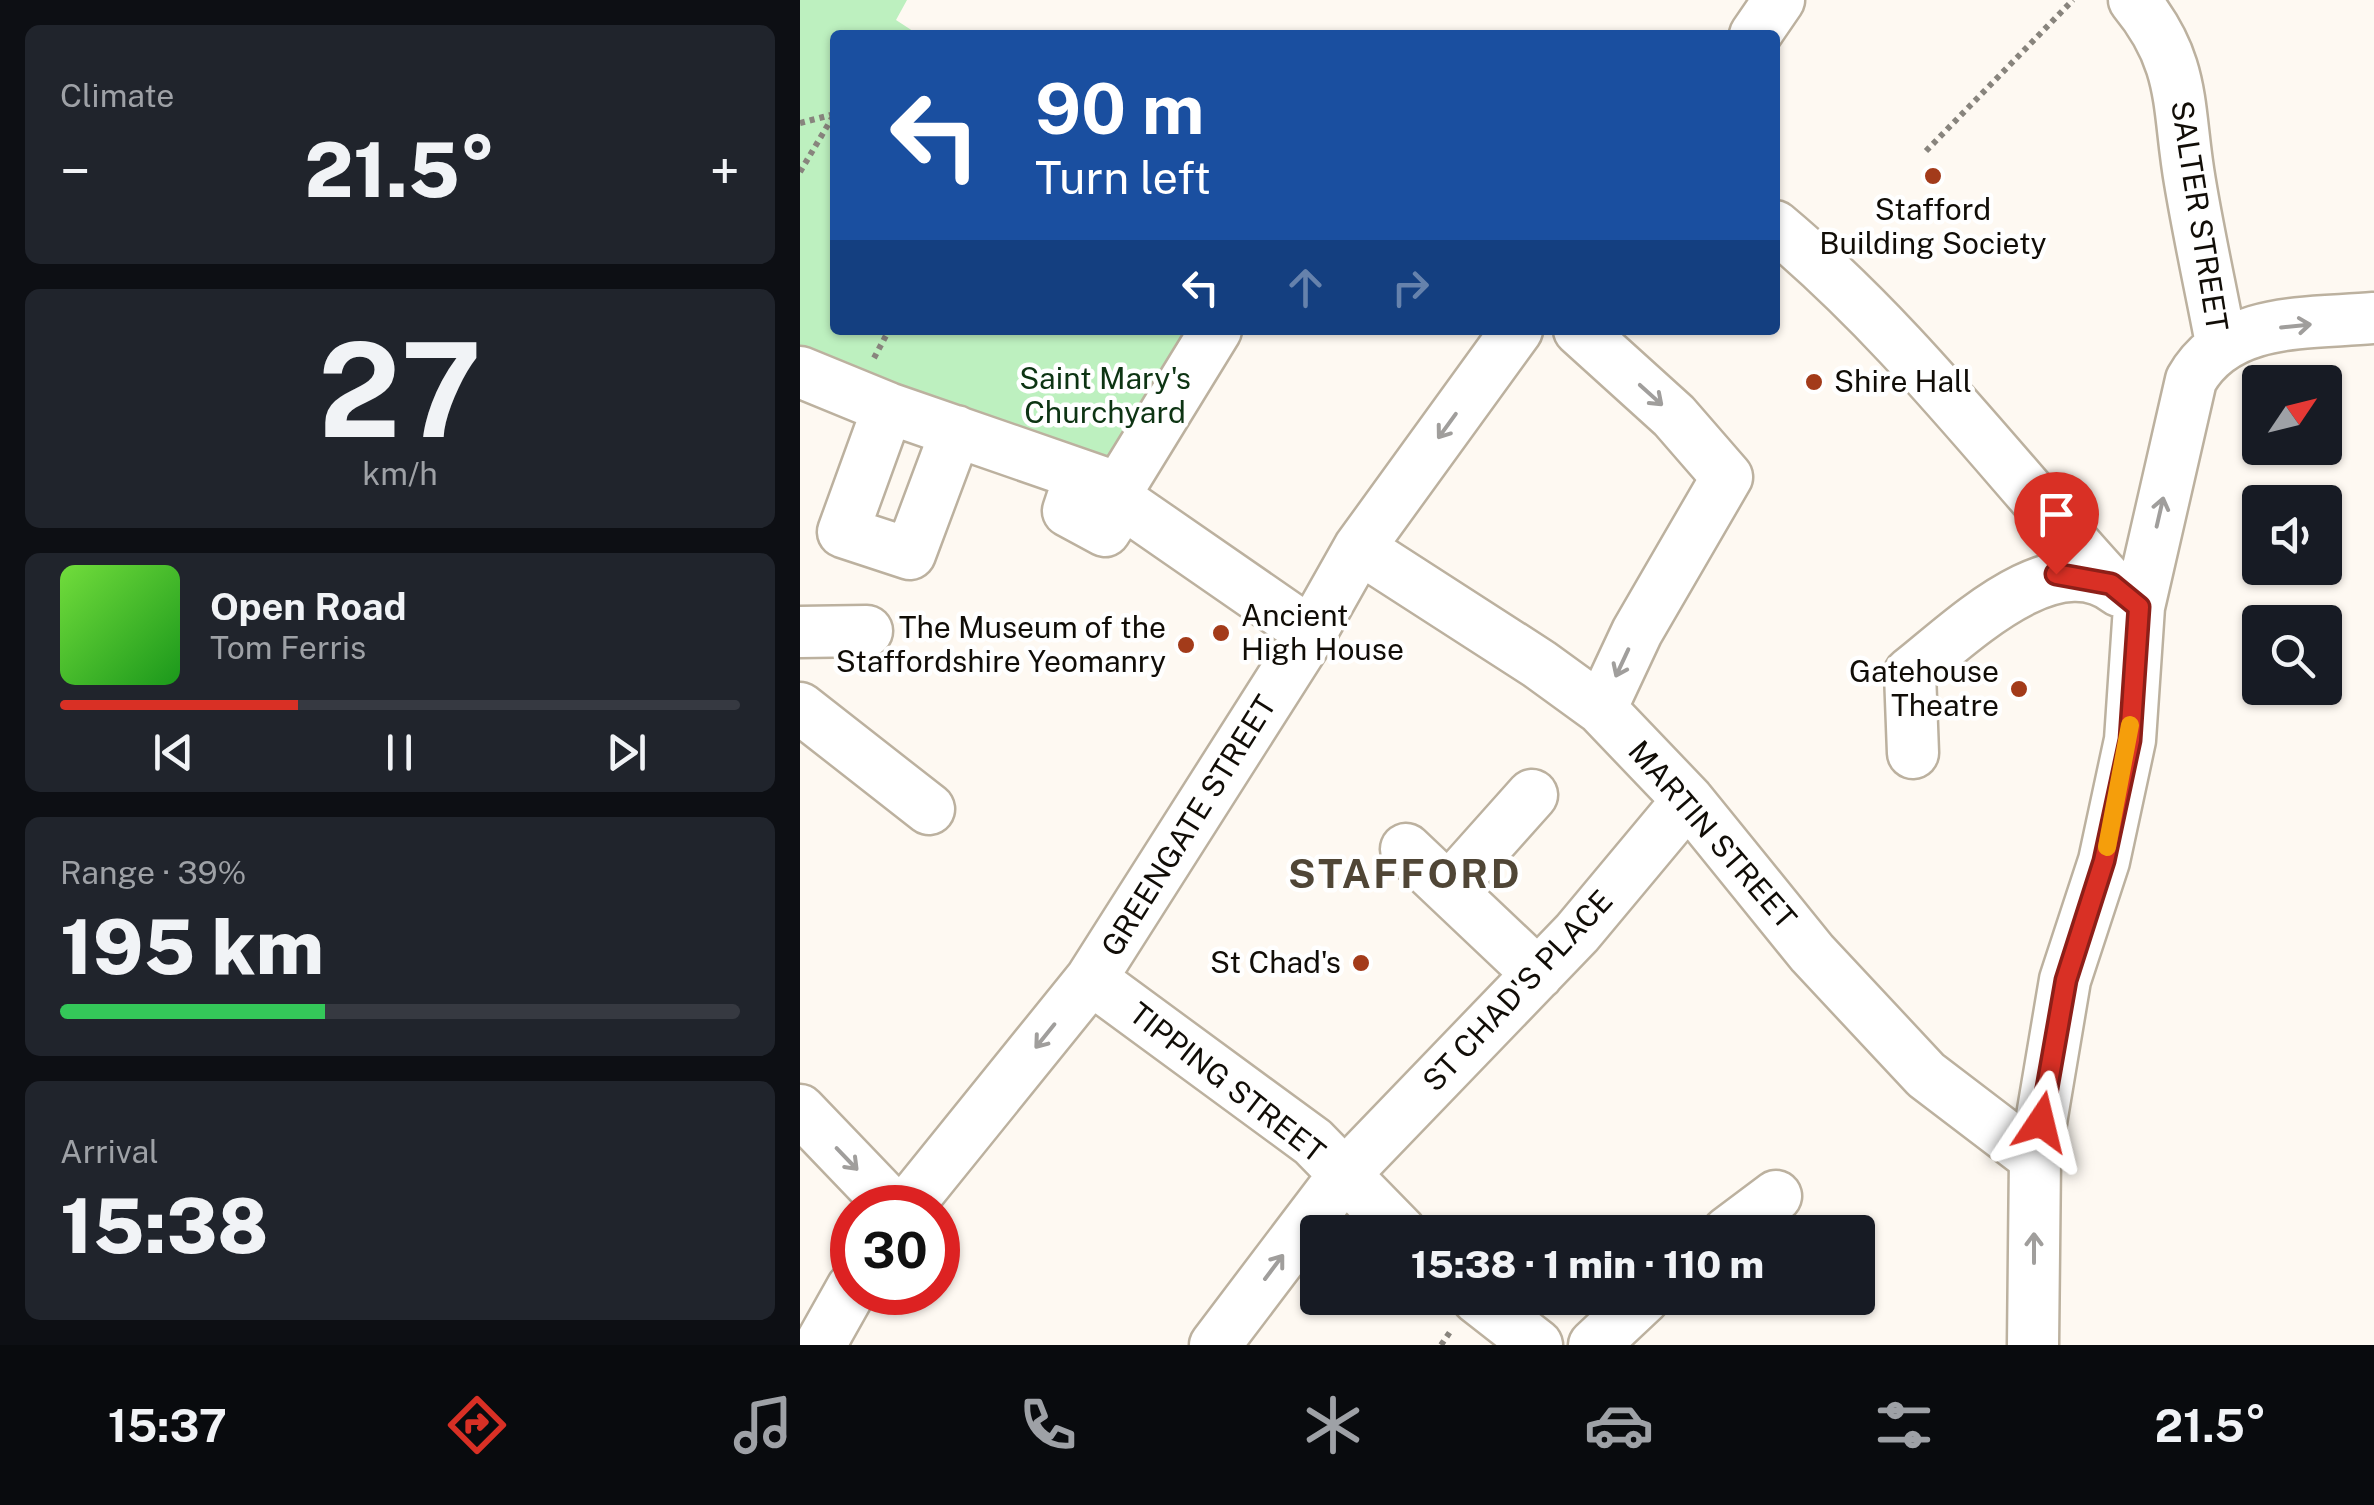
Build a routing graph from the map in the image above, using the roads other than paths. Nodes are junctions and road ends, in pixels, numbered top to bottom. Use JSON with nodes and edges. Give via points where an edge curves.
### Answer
{"nodes":[{"id":1,"x":1779,"y":0,"type":"edge"},
{"id":2,"x":2134,"y":0,"type":"edge"},
{"id":3,"x":1758,"y":30,"type":"edge"},
{"id":4,"x":1780,"y":230,"type":"edge"},
{"id":5,"x":2374,"y":318,"type":"edge"},
{"id":6,"x":1213,"y":335,"type":"edge"},
{"id":7,"x":1514,"y":335,"type":"edge"},
{"id":8,"x":1584,"y":335,"type":"edge"},
{"id":9,"x":2221,"y":343,"type":"junction"},
{"id":10,"x":800,"y":372,"type":"edge"},
{"id":11,"x":888,"y":408,"type":"junction"},
{"id":12,"x":956,"y":431,"type":"junction"},
{"id":13,"x":1107,"y":489,"type":"junction"},
{"id":14,"x":1359,"y":548,"type":"junction"},
{"id":15,"x":2125,"y":596,"type":"junction"},
{"id":16,"x":867,"y":630,"type":"dead end"},
{"id":17,"x":800,"y":632,"type":"edge"},
{"id":18,"x":1311,"y":633,"type":"junction"},
{"id":19,"x":800,"y":708,"type":"edge"},
{"id":20,"x":1601,"y":709,"type":"junction"},
{"id":21,"x":1913,"y":753,"type":"dead end"},
{"id":22,"x":1532,"y":796,"type":"dead end"},
{"id":23,"x":1688,"y":800,"type":"junction"},
{"id":24,"x":928,"y":809,"type":"dead end"},
{"id":25,"x":1406,"y":848,"type":"dead end"},
{"id":26,"x":1448,"y":888,"type":"junction"},
{"id":27,"x":1538,"y":974,"type":"junction"},
{"id":28,"x":1092,"y":979,"type":"junction"},
{"id":29,"x":800,"y":1110,"type":"edge"},
{"id":30,"x":2035,"y":1158,"type":"junction"},
{"id":31,"x":1342,"y":1176,"type":"junction"},
{"id":32,"x":872,"y":1185,"type":"edge"},
{"id":33,"x":925,"y":1185,"type":"edge"},
{"id":34,"x":1776,"y":1196,"type":"dead end"},
{"id":35,"x":1383,"y":1215,"type":"edge"},
{"id":36,"x":1751,"y":1215,"type":"edge"},
{"id":37,"x":837,"y":1315,"type":"edge"},
{"id":38,"x":1498,"y":1315,"type":"edge"},
{"id":39,"x":1626,"y":1315,"type":"edge"},
{"id":40,"x":800,"y":1340,"type":"edge"},
{"id":41,"x":811,"y":1345,"type":"edge"},
{"id":42,"x":820,"y":1345,"type":"edge"},
{"id":43,"x":1216,"y":1345,"type":"edge"},
{"id":44,"x":1536,"y":1345,"type":"edge"},
{"id":45,"x":1594,"y":1345,"type":"edge"},
{"id":46,"x":2033,"y":1345,"type":"edge"}],
"edges":[{"from":1,"to":3,"type":"street"},
{"from":2,"to":9,"type":"street","name":"SALTER STREET","via":[[2168,52],[2182,96],[2189,178]]},
{"from":4,"to":15,"type":"street","via":[[1845,284],[1953,398]]},
{"from":9,"to":5,"type":"street","one_way":true,"via":[[2256,330]]},
{"from":6,"to":13,"type":"street"},
{"from":7,"to":14,"type":"street","name":"GREENGATE STREET","one_way":true},
{"from":8,"to":20,"type":"street","one_way":true,"via":[[1674,416],[1726,477],[1636,632]]},
{"from":15,"to":9,"type":"street","name":"SALTER STREET","one_way":true,"via":[[2191,380],[2204,356]]},
{"from":10,"to":11,"type":"street"},
{"from":11,"to":12,"type":"street"},
{"from":11,"to":12,"type":"street","via":[[842,532],[910,554]]},
{"from":12,"to":13,"type":"street"},
{"from":13,"to":18,"type":"street"},
{"from":14,"to":18,"type":"street","name":"GREENGATE STREET"},
{"from":14,"to":20,"type":"street","name":"MARTIN STREET"},
{"from":15,"to":21,"type":"street","via":[[2056,574],[1999,602],[1910,673]]},
{"from":15,"to":30,"type":"street","name":"SALTER STREET","via":[[2130,740],[2104,861],[2066,980]]},
{"from":16,"to":17,"type":"street"},
{"from":18,"to":28,"type":"street","name":"GREENGATE STREET"},
{"from":19,"to":24,"type":"street"},
{"from":20,"to":23,"type":"street","name":"MARTIN STREET"},
{"from":22,"to":26,"type":"street"},
{"from":23,"to":27,"type":"street","name":"ST CHAD'S PLACE"},
{"from":23,"to":30,"type":"street","name":"MARTIN STREET","via":[[1812,953],[1926,1076]]},
{"from":25,"to":26,"type":"street"},
{"from":26,"to":27,"type":"street"},
{"from":27,"to":31,"type":"street","name":"ST CHAD'S PLACE"},
{"from":28,"to":31,"type":"street","name":"TIPPING STREET","via":[[1314,1142]]},
{"from":28,"to":33,"type":"street","name":"GREENGATE STREET","one_way":true},
{"from":29,"to":32,"type":"street","one_way":true},
{"from":46,"to":30,"type":"street","name":"SALTER STREET","one_way":true},
{"from":31,"to":35,"type":"street","name":"TIPPING STREET"},
{"from":43,"to":31,"type":"street","name":"ST CHAD'S PLACE","one_way":true},
{"from":34,"to":36,"type":"street"},
{"from":37,"to":42,"type":"street"},
{"from":38,"to":44,"type":"street"},
{"from":39,"to":45,"type":"street"},
{"from":40,"to":41,"type":"street"}]}
